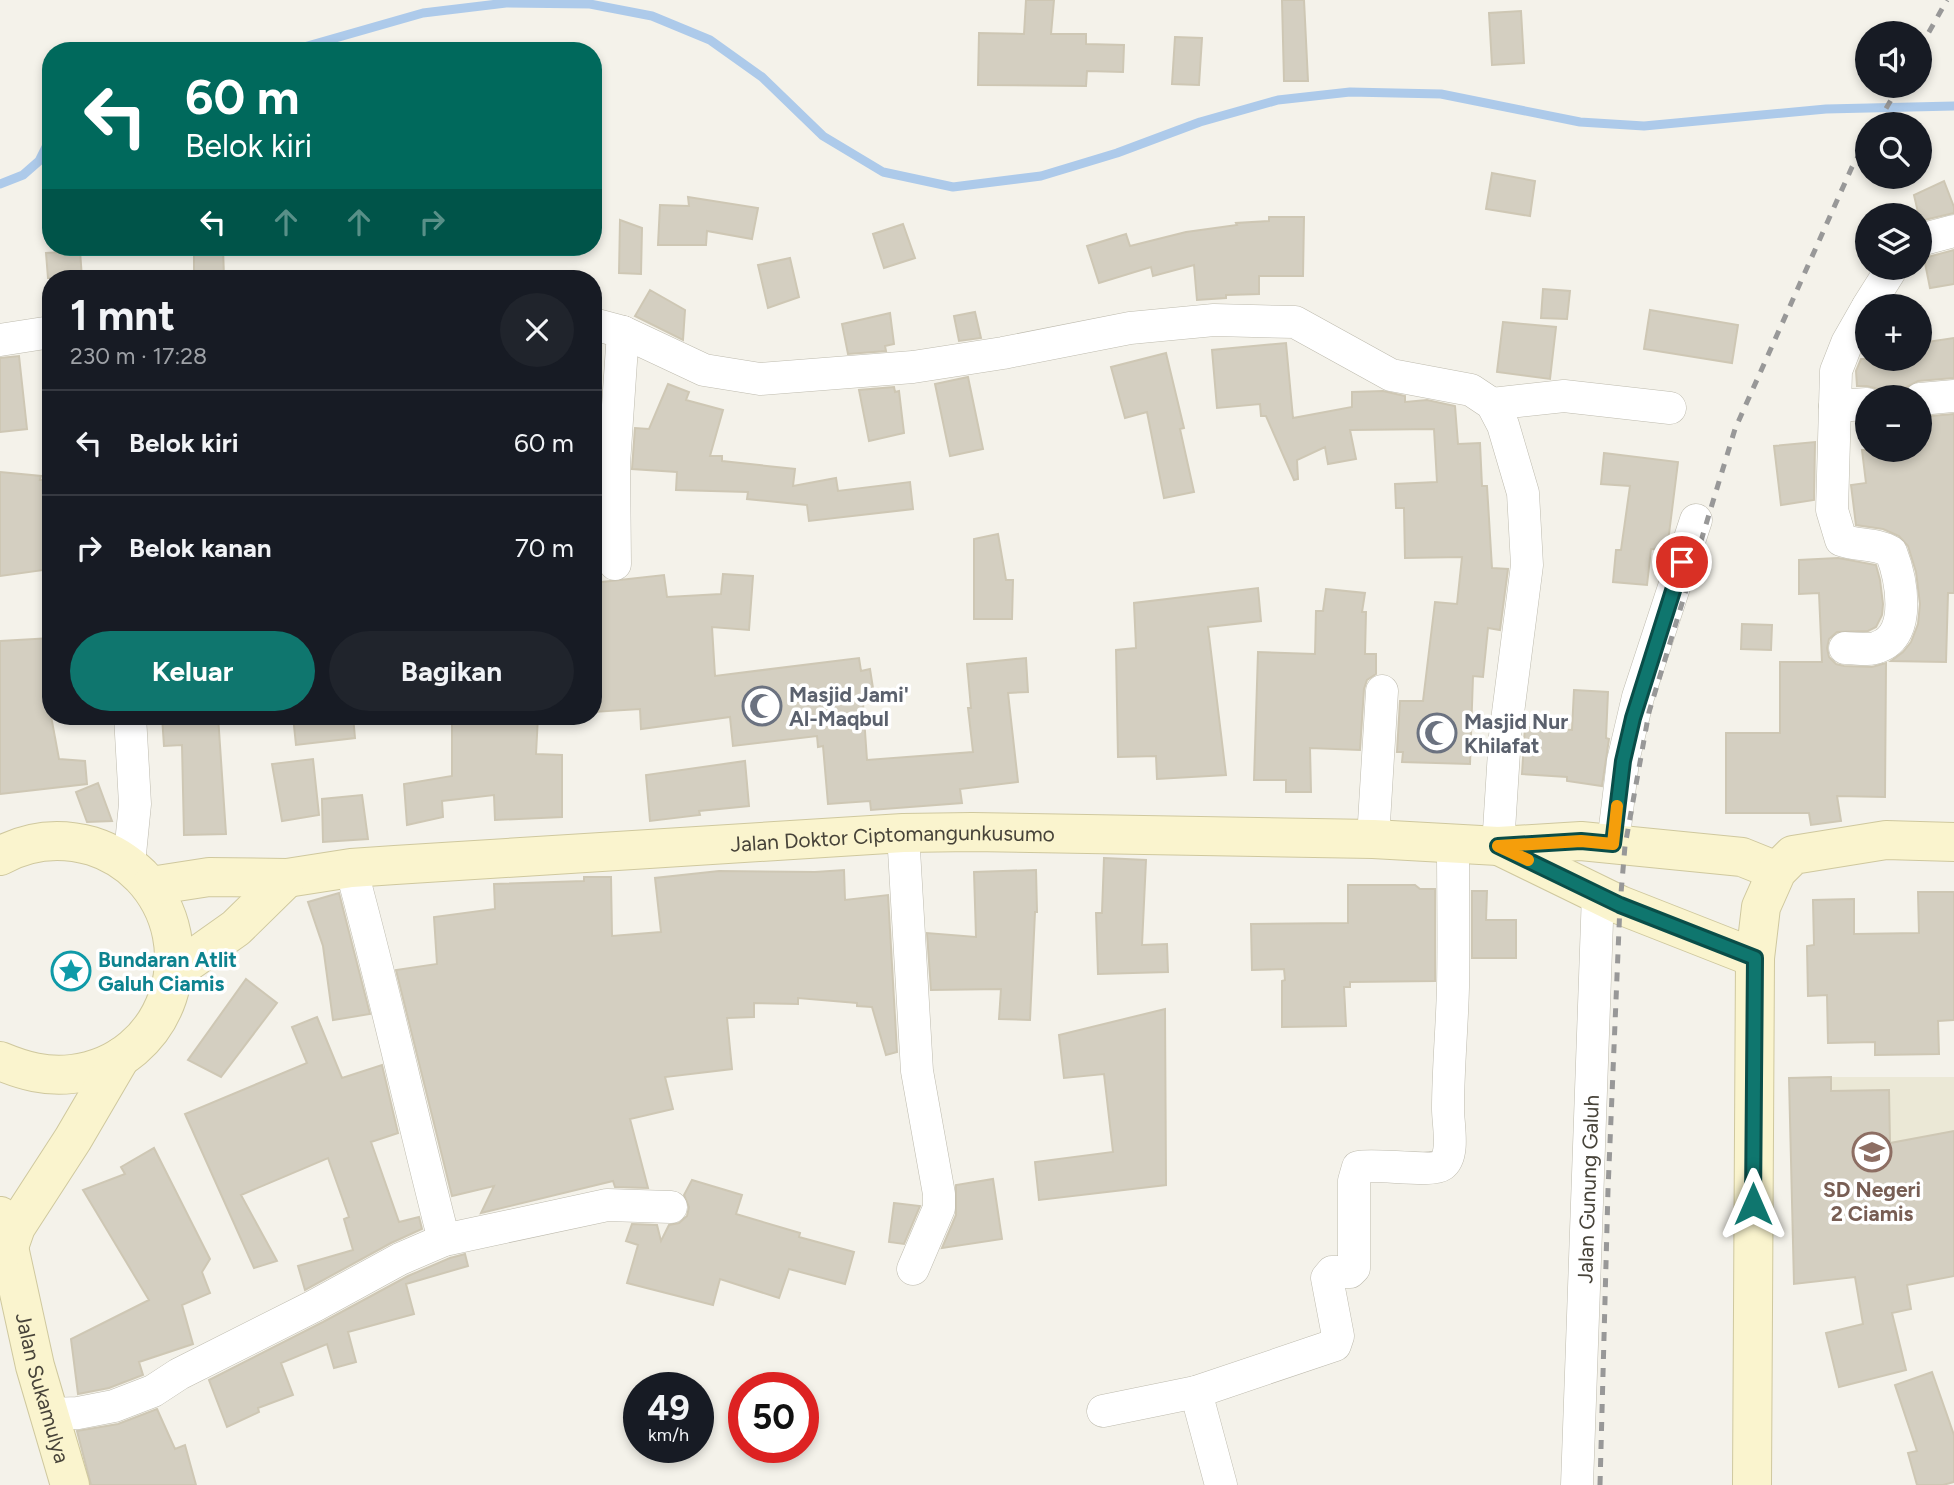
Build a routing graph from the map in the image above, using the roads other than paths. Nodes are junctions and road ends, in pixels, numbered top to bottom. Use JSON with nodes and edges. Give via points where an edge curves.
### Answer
{"nodes":[{"id":1,"x":1954,"y":231,"type":"edge"},
{"id":2,"x":1932,"y":237,"type":"edge"},
{"id":3,"x":602,"y":326,"type":"edge"},
{"id":4,"x":1855,"y":329,"type":"edge"},
{"id":5,"x":624,"y":332,"type":"junction"},
{"id":6,"x":42,"y":333,"type":"edge"},
{"id":7,"x":0,"y":340,"type":"edge"},
{"id":8,"x":1954,"y":396,"type":"edge"},
{"id":9,"x":1932,"y":398,"type":"edge"},
{"id":10,"x":1492,"y":404,"type":"junction"},
{"id":11,"x":1855,"y":405,"type":"edge"},
{"id":12,"x":1835,"y":406,"type":"junction"},
{"id":13,"x":1670,"y":408,"type":"dead end"},
{"id":14,"x":1696,"y":520,"type":"dead end"},
{"id":15,"x":615,"y":564,"type":"dead end"},
{"id":16,"x":1844,"y":648,"type":"dead end"},
{"id":17,"x":1382,"y":691,"type":"dead end"},
{"id":18,"x":131,"y":725,"type":"edge"},
{"id":19,"x":903,"y":833,"type":"junction"},
{"id":20,"x":1373,"y":839,"type":"junction"},
{"id":21,"x":1954,"y":842,"type":"edge"},
{"id":22,"x":1452,"y":843,"type":"junction"},
{"id":23,"x":1613,"y":844,"type":"junction"},
{"id":24,"x":1498,"y":846,"type":"junction"},
{"id":25,"x":0,"y":856,"type":"edge"},
{"id":26,"x":351,"y":868,"type":"junction"},
{"id":27,"x":1777,"y":871,"type":"junction"},
{"id":28,"x":140,"y":875,"type":"junction"},
{"id":29,"x":288,"y":878,"type":"junction"},
{"id":30,"x":1598,"y":893,"type":"junction"},
{"id":31,"x":1755,"y":958,"type":"junction"},
{"id":32,"x":174,"y":972,"type":"junction"},
{"id":33,"x":121,"y":1057,"type":"junction"},
{"id":34,"x":0,"y":1061,"type":"edge"},
{"id":35,"x":671,"y":1207,"type":"dead end"},
{"id":36,"x":5,"y":1232,"type":"edge"},
{"id":37,"x":444,"y":1240,"type":"junction"},
{"id":38,"x":913,"y":1269,"type":"dead end"},
{"id":39,"x":1196,"y":1392,"type":"junction"},
{"id":40,"x":1103,"y":1411,"type":"dead end"},
{"id":41,"x":49,"y":1414,"type":"junction"},
{"id":42,"x":70,"y":1485,"type":"edge"},
{"id":43,"x":1221,"y":1485,"type":"edge"},
{"id":44,"x":1577,"y":1485,"type":"edge"},
{"id":45,"x":1752,"y":1485,"type":"edge"}],
"edges":[{"from":1,"to":2,"type":"street"},
{"from":3,"to":5,"type":"street"},
{"from":4,"to":12,"type":"street","via":[[1836,371]]},
{"from":5,"to":10,"type":"street","via":[[704,370],[760,379],[913,367],[1130,328],[1214,320],[1295,322],[1391,375],[1471,390]]},
{"from":5,"to":15,"type":"street","via":[[614,464]]},
{"from":6,"to":7,"type":"street"},
{"from":8,"to":9,"type":"street"},
{"from":10,"to":13,"type":"street","via":[[1564,396]]},
{"from":10,"to":24,"type":"street","via":[[1523,493],[1527,565],[1505,736]]},
{"from":11,"to":12,"type":"street"},
{"from":12,"to":16,"type":"street","via":[[1832,510],[1841,540],[1891,552],[1901,610],[1898,631],[1891,640],[1877,648]]},
{"from":14,"to":23,"type":"street","via":[[1639,697],[1623,761]]},
{"from":17,"to":20,"type":"street"},
{"from":18,"to":28,"type":"street"},
{"from":19,"to":20,"type":"main road","name":"Jalan Doktor Ciptomangunkusumo"},
{"from":19,"to":26,"type":"main road","name":"Jalan Doktor Ciptomangunkusumo"},
{"from":19,"to":38,"type":"street","via":[[917,1071],[939,1194],[939,1208]]},
{"from":20,"to":22,"type":"main road","name":"Jalan Doktor Ciptomangunkusumo"},
{"from":21,"to":27,"type":"main road","via":[[1886,841],[1793,855]]},
{"from":22,"to":24,"type":"main road","name":"Jalan Doktor Ciptomangunkusumo"},
{"from":22,"to":39,"type":"street","via":[[1447,1161],[1430,1168],[1358,1167],[1354,1268],[1332,1272],[1327,1278],[1338,1336],[1335,1345]]},
{"from":23,"to":24,"type":"main road","name":"Jalan Doktor Ciptomangunkusumo","via":[[1581,841]]},
{"from":23,"to":27,"type":"main road","name":"Jalan Doktor Ciptomangunkusumo","via":[[1742,857]]},
{"from":24,"to":30,"type":"main road","name":"Jalan Doktor Ciptomangunkusumo"},
{"from":25,"to":28,"type":"main road","via":[[43,841],[74,841],[103,849]]},
{"from":26,"to":29,"type":"main road","name":"Jalan Doktor Ciptomangunkusumo"},
{"from":26,"to":37,"type":"street"},
{"from":27,"to":31,"type":"main road","via":[[1761,907]]},
{"from":28,"to":29,"type":"main road","name":"Jalan Doktor Ciptomangunkusumo"},
{"from":28,"to":32,"type":"main road","via":[[163,905],[171,926]]},
{"from":29,"to":32,"type":"main road","via":[[236,928]]},
{"from":30,"to":31,"type":"main road","name":"Jalan Doktor Ciptomangunkusumo"},
{"from":30,"to":44,"type":"street","name":"Jalan Gunung Galuh"},
{"from":31,"to":45,"type":"main road"},
{"from":32,"to":33,"type":"main road","via":[[170,992],[151,1029]]},
{"from":33,"to":34,"type":"main road","via":[[74,1074],[48,1075]]},
{"from":33,"to":36,"type":"main road","via":[[16,1227]]},
{"from":35,"to":37,"type":"street","via":[[607,1205]]},
{"from":36,"to":41,"type":"main road","name":"Jalan Sukamulya"},
{"from":37,"to":41,"type":"street","via":[[153,1391],[114,1406]]},
{"from":39,"to":40,"type":"street"},
{"from":39,"to":43,"type":"street"},
{"from":41,"to":42,"type":"main road","name":"Jalan Sukamulya"}]}
